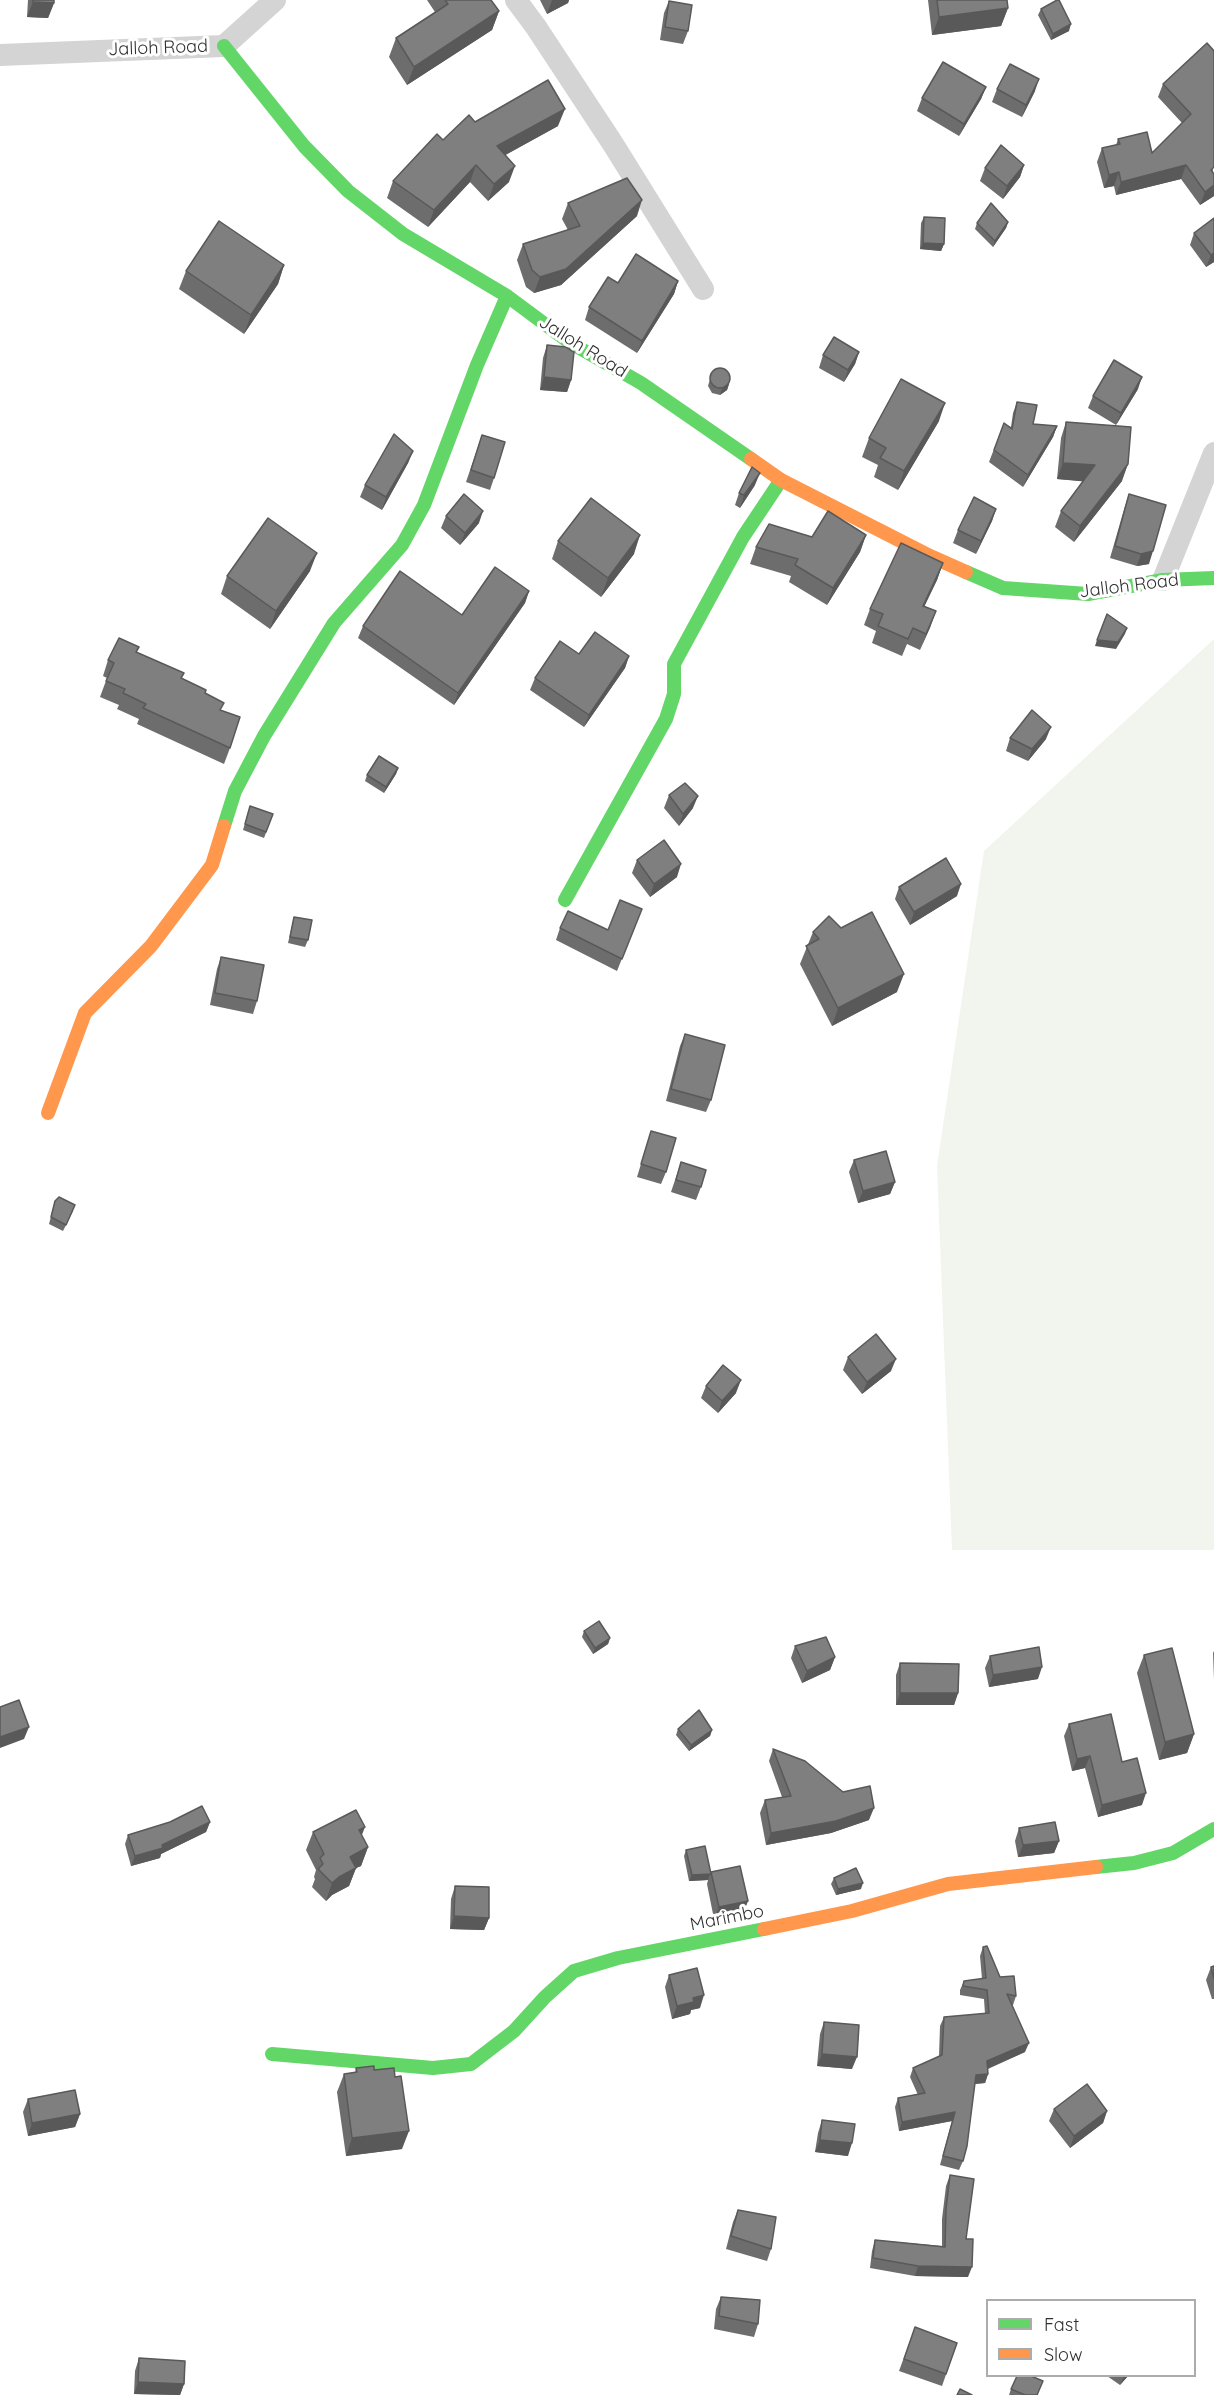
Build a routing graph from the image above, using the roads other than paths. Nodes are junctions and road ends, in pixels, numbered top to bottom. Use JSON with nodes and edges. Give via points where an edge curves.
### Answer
{"nodes":[{"id":1,"x":275,"y":0,"type":"edge"},
{"id":2,"x":516,"y":0,"type":"edge"},
{"id":3,"x":224,"y":46,"type":"junction"},
{"id":4,"x":0,"y":55,"type":"edge"},
{"id":5,"x":703,"y":289,"type":"dead end"},
{"id":6,"x":507,"y":297,"type":"junction"},
{"id":7,"x":1214,"y":453,"type":"edge"},
{"id":8,"x":781,"y":480,"type":"junction"},
{"id":9,"x":1214,"y":578,"type":"edge"},
{"id":10,"x":1163,"y":580,"type":"junction"},
{"id":11,"x":565,"y":900,"type":"dead end"},
{"id":12,"x":48,"y":1113,"type":"dead end"},
{"id":13,"x":1214,"y":1829,"type":"edge"},
{"id":14,"x":272,"y":2054,"type":"dead end"}],
"edges":[{"from":1,"to":3,"type":"street"},
{"from":2,"to":5,"type":"street","via":[[613,144]]},
{"from":3,"to":4,"type":"street","name":"Jalloh Road"},
{"from":3,"to":6,"type":"street","name":"Jalloh Road","via":[[304,146],[348,191],[403,234]]},
{"from":6,"to":8,"type":"street","name":"Jalloh Road"},
{"from":6,"to":12,"type":"street","via":[[424,505],[402,545],[334,623],[270,727],[235,791],[212,865],[151,946],[85,1013]]},
{"from":7,"to":10,"type":"street"},
{"from":8,"to":10,"type":"street","name":"Jalloh Road","via":[[930,556],[1003,588],[1088,594]]},
{"from":8,"to":11,"type":"street","via":[[743,537],[674,664],[674,694],[666,719]]},
{"from":9,"to":10,"type":"street","name":"Jalloh Road"},
{"from":13,"to":14,"type":"street","name":"Marimbo","via":[[1173,1853],[1134,1863],[948,1884],[852,1911],[618,1958],[574,1971],[514,2031],[471,2064],[433,2068]]}]}
